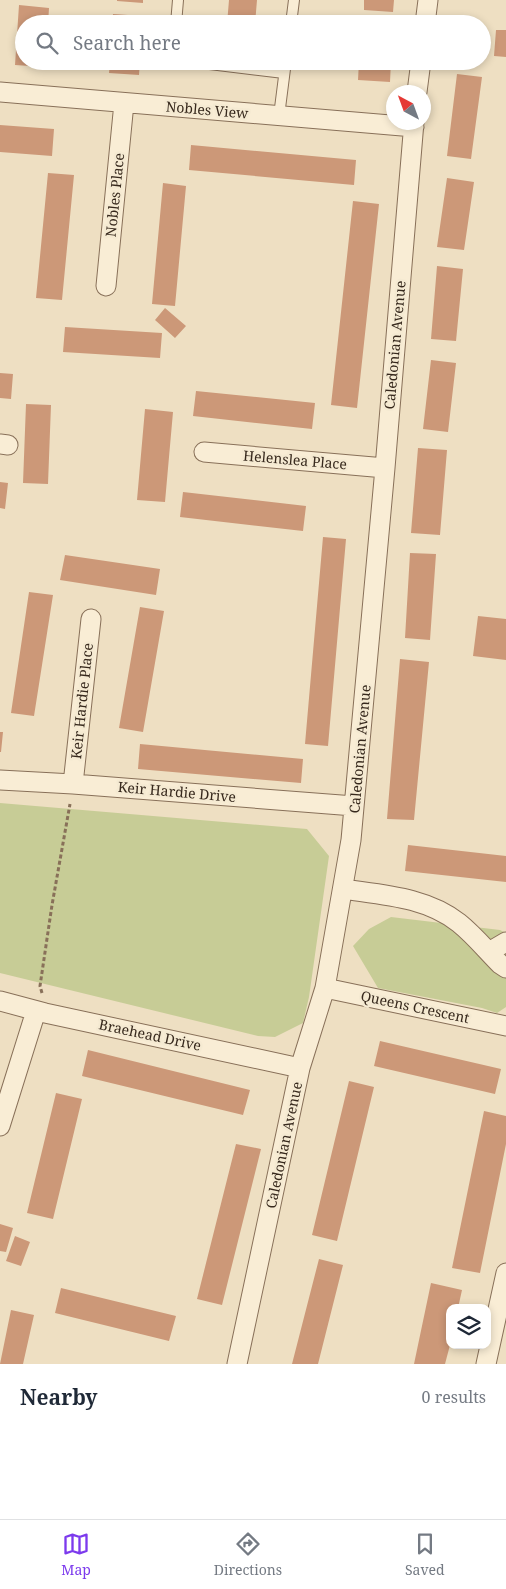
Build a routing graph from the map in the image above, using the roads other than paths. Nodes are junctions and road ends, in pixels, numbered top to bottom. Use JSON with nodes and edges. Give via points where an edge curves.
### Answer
{"nodes":[{"id":1,"x":178,"y":0,"type":"edge"},
{"id":2,"x":294,"y":0,"type":"edge"},
{"id":3,"x":428,"y":0,"type":"edge"},
{"id":4,"x":177,"y":15,"type":"edge"},
{"id":5,"x":292,"y":15,"type":"edge"},
{"id":6,"x":426,"y":15,"type":"edge"},
{"id":7,"x":259,"y":70,"type":"edge"},
{"id":8,"x":284,"y":70,"type":"edge"},
{"id":9,"x":420,"y":70,"type":"edge"},
{"id":10,"x":284,"y":73,"type":"junction"},
{"id":11,"x":419,"y":85,"type":"edge"},
{"id":12,"x":0,"y":92,"type":"edge"},
{"id":13,"x":124,"y":103,"type":"junction"},
{"id":14,"x":279,"y":116,"type":"junction"},
{"id":15,"x":386,"y":123,"type":"edge"},
{"id":16,"x":414,"y":130,"type":"edge"},
{"id":17,"x":106,"y":286,"type":"dead end"},
{"id":18,"x":204,"y":452,"type":"dead end"},
{"id":19,"x":385,"y":468,"type":"junction"},
{"id":20,"x":91,"y":619,"type":"dead end"},
{"id":21,"x":0,"y":780,"type":"edge"},
{"id":22,"x":73,"y":784,"type":"junction"},
{"id":23,"x":354,"y":806,"type":"junction"},
{"id":24,"x":342,"y":889,"type":"junction"},
{"id":25,"x":506,"y":942,"type":"edge"},
{"id":26,"x":489,"y":952,"type":"junction"},
{"id":27,"x":506,"y":968,"type":"edge"},
{"id":28,"x":325,"y":988,"type":"junction"},
{"id":29,"x":0,"y":1001,"type":"edge"},
{"id":30,"x":40,"y":1012,"type":"junction"},
{"id":31,"x":506,"y":1026,"type":"edge"},
{"id":32,"x":300,"y":1068,"type":"junction"},
{"id":33,"x":0,"y":1126,"type":"edge"},
{"id":34,"x":506,"y":1273,"type":"edge"},
{"id":35,"x":237,"y":1364,"type":"edge"},
{"id":36,"x":486,"y":1364,"type":"edge"}],
"edges":[{"from":1,"to":4,"type":"lane"},
{"from":2,"to":5,"type":"lane"},
{"from":3,"to":6,"type":"street"},
{"from":7,"to":10,"type":"lane"},
{"from":8,"to":10,"type":"lane"},
{"from":9,"to":11,"type":"street"},
{"from":10,"to":14,"type":"lane"},
{"from":12,"to":13,"type":"street","name":"Nobles View"},
{"from":13,"to":14,"type":"street","name":"Nobles View"},
{"from":13,"to":17,"type":"street","name":"Nobles Place"},
{"from":14,"to":15,"type":"street","name":"Nobles View"},
{"from":16,"to":19,"type":"street","name":"Caledonian Avenue"},
{"from":18,"to":19,"type":"street","name":"Helenslea Place"},
{"from":19,"to":23,"type":"street","name":"Caledonian Avenue"},
{"from":20,"to":22,"type":"street","name":"Keir Hardie Place"},
{"from":21,"to":22,"type":"street","name":"Keir Hardie Drive"},
{"from":22,"to":23,"type":"street","name":"Keir Hardie Drive"},
{"from":23,"to":24,"type":"street","name":"Caledonian Avenue"},
{"from":24,"to":26,"type":"street","via":[[392,896],[434,908],[459,923]]},
{"from":24,"to":28,"type":"street","name":"Caledonian Avenue"},
{"from":25,"to":26,"type":"street"},
{"from":26,"to":27,"type":"street"},
{"from":28,"to":31,"type":"street","name":"Queens Crescent"},
{"from":28,"to":32,"type":"street","name":"Caledonian Avenue"},
{"from":29,"to":30,"type":"street","name":"Braehead Drive"},
{"from":30,"to":32,"type":"street","name":"Braehead Drive"},
{"from":30,"to":33,"type":"street"},
{"from":32,"to":35,"type":"street","name":"Caledonian Avenue"},
{"from":34,"to":36,"type":"street"}]}
